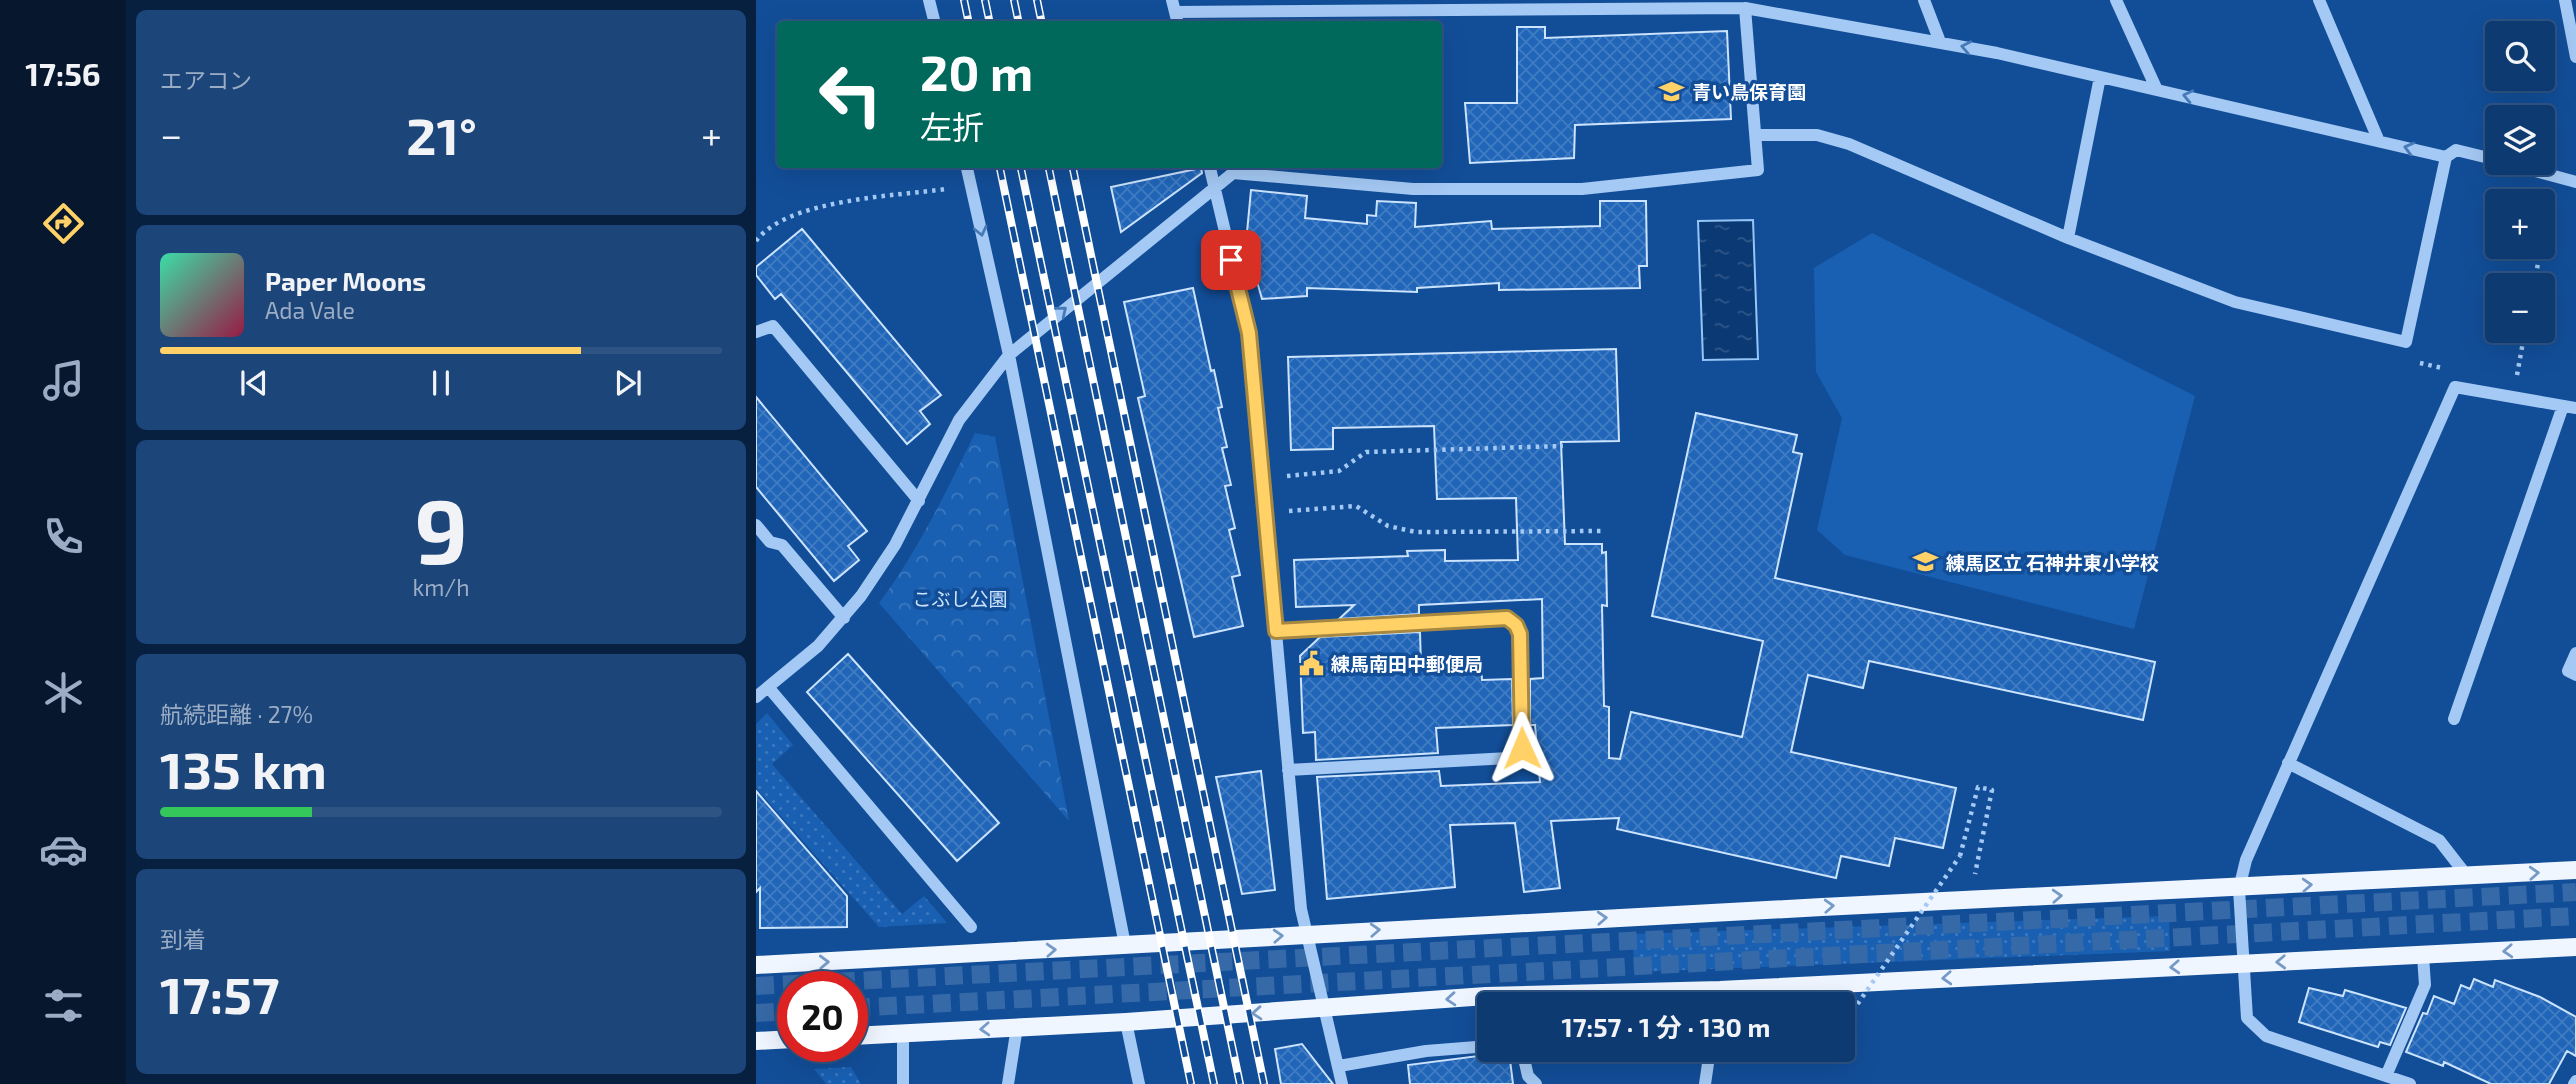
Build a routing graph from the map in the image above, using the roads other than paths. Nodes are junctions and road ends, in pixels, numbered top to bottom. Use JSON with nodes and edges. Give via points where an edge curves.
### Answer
{"nodes":[{"id":1,"x":929,"y":0,"type":"edge"},
{"id":2,"x":1924,"y":0,"type":"edge"},
{"id":3,"x":2116,"y":0,"type":"edge"},
{"id":4,"x":2319,"y":0,"type":"edge"},
{"id":5,"x":2565,"y":0,"type":"edge"},
{"id":6,"x":1729,"y":4,"type":"edge"},
{"id":7,"x":1745,"y":8,"type":"junction"},
{"id":8,"x":1175,"y":12,"type":"edge"},
{"id":9,"x":934,"y":21,"type":"edge"},
{"id":10,"x":1940,"y":41,"type":"junction"},
{"id":11,"x":2576,"y":57,"type":"edge"},
{"id":12,"x":2100,"y":76,"type":"junction"},
{"id":13,"x":2157,"y":90,"type":"junction"},
{"id":14,"x":1757,"y":135,"type":"junction"},
{"id":15,"x":2378,"y":139,"type":"junction"},
{"id":16,"x":2446,"y":157,"type":"junction"},
{"id":17,"x":2485,"y":157,"type":"edge"},
{"id":18,"x":967,"y":168,"type":"edge"},
{"id":19,"x":1210,"y":168,"type":"edge"},
{"id":20,"x":2555,"y":175,"type":"edge"},
{"id":21,"x":2576,"y":182,"type":"edge"},
{"id":22,"x":1214,"y":186,"type":"junction"},
{"id":23,"x":2068,"y":238,"type":"junction"},
{"id":24,"x":756,"y":332,"type":"edge"},
{"id":25,"x":1009,"y":355,"type":"junction"},
{"id":26,"x":2570,"y":407,"type":"edge"},
{"id":27,"x":919,"y":501,"type":"junction"},
{"id":28,"x":756,"y":525,"type":"edge"},
{"id":29,"x":844,"y":618,"type":"junction"},
{"id":30,"x":1276,"y":631,"type":"junction"},
{"id":31,"x":2576,"y":653,"type":"edge"},
{"id":32,"x":2576,"y":675,"type":"edge"},
{"id":33,"x":769,"y":688,"type":"junction"},
{"id":34,"x":756,"y":697,"type":"edge"},
{"id":35,"x":2454,"y":719,"type":"dead end"},
{"id":36,"x":2288,"y":763,"type":"junction"},
{"id":37,"x":1288,"y":770,"type":"junction"},
{"id":38,"x":2576,"y":870,"type":"edge"},
{"id":39,"x":2467,"y":876,"type":"junction"},
{"id":40,"x":2239,"y":889,"type":"junction"},
{"id":41,"x":971,"y":927,"type":"dead end"},
{"id":42,"x":1307,"y":934,"type":"junction"},
{"id":43,"x":1125,"y":945,"type":"junction"},
{"id":44,"x":2576,"y":947,"type":"edge"},
{"id":45,"x":2423,"y":956,"type":"junction"},
{"id":46,"x":2243,"y":963,"type":"junction"},
{"id":47,"x":756,"y":965,"type":"edge"},
{"id":48,"x":1796,"y":992,"type":"edge"},
{"id":49,"x":1477,"y":997,"type":"edge"},
{"id":50,"x":1325,"y":1009,"type":"junction"},
{"id":51,"x":1126,"y":1022,"type":"junction"},
{"id":52,"x":1017,"y":1027,"type":"junction"},
{"id":53,"x":903,"y":1033,"type":"junction"},
{"id":54,"x":868,"y":1035,"type":"edge"},
{"id":55,"x":777,"y":1040,"type":"edge"},
{"id":56,"x":756,"y":1041,"type":"edge"},
{"id":57,"x":1477,"y":1047,"type":"edge"},
{"id":58,"x":1525,"y":1062,"type":"edge"},
{"id":59,"x":1708,"y":1062,"type":"edge"},
{"id":60,"x":1339,"y":1066,"type":"junction"},
{"id":61,"x":2386,"y":1076,"type":"junction"},
{"id":62,"x":903,"y":1084,"type":"edge"},
{"id":63,"x":1007,"y":1084,"type":"edge"},
{"id":64,"x":1139,"y":1084,"type":"edge"},
{"id":65,"x":1342,"y":1084,"type":"edge"},
{"id":66,"x":1536,"y":1084,"type":"edge"},
{"id":67,"x":1705,"y":1084,"type":"edge"},
{"id":68,"x":2410,"y":1084,"type":"edge"}],
"edges":[{"from":1,"to":9,"type":"street"},
{"from":2,"to":10,"type":"street"},
{"from":3,"to":13,"type":"street"},
{"from":4,"to":15,"type":"street"},
{"from":5,"to":11,"type":"street"},
{"from":6,"to":7,"type":"street"},
{"from":6,"to":8,"type":"street"},
{"from":7,"to":10,"type":"street"},
{"from":7,"to":14,"type":"street"},
{"from":12,"to":10,"type":"street","one_way":true},
{"from":12,"to":13,"type":"street"},
{"from":12,"to":23,"type":"street"},
{"from":15,"to":13,"type":"street","one_way":true},
{"from":14,"to":22,"type":"street","via":[[1758,170],[1583,189],[1413,189],[1233,173]]},
{"from":14,"to":23,"type":"street","via":[[1817,135],[1849,145]]},
{"from":16,"to":15,"type":"street","one_way":true},
{"from":16,"to":17,"type":"street","via":[[2456,150]]},
{"from":16,"to":23,"type":"street","via":[[2406,342],[2235,302]]},
{"from":18,"to":25,"type":"street","one_way":true},
{"from":19,"to":22,"type":"street"},
{"from":20,"to":21,"type":"street"},
{"from":25,"to":22,"type":"street","one_way":true},
{"from":22,"to":30,"type":"street","via":[[1249,333]]},
{"from":24,"to":27,"type":"street","via":[[773,326]]},
{"from":25,"to":27,"type":"street","via":[[959,420]]},
{"from":25,"to":43,"type":"street"},
{"from":26,"to":35,"type":"street"},
{"from":26,"to":36,"type":"street","via":[[2455,387]]},
{"from":27,"to":29,"type":"street","via":[[895,545]]},
{"from":28,"to":29,"type":"street","via":[[770,542],[782,545]]},
{"from":29,"to":33,"type":"street"},
{"from":30,"to":37,"type":"street"},
{"from":30,"to":37,"type":"street","via":[[1507,618],[1520,634],[1522,748],[1516,754],[1509,758]]},
{"from":31,"to":32,"type":"street","via":[[2568,671]]},
{"from":33,"to":34,"type":"street"},
{"from":33,"to":41,"type":"street"},
{"from":36,"to":39,"type":"street","via":[[2438,840]]},
{"from":36,"to":40,"type":"street","via":[[2246,860]]},
{"from":37,"to":42,"type":"street"},
{"from":39,"to":38,"type":"main road","one_way":true},
{"from":40,"to":39,"type":"main road","one_way":true},
{"from":42,"to":40,"type":"main road","one_way":true},
{"from":40,"to":46,"type":"street"},
{"from":43,"to":42,"type":"main road","one_way":true},
{"from":42,"to":50,"type":"street"},
{"from":47,"to":43,"type":"main road","one_way":true},
{"from":44,"to":45,"type":"main road","one_way":true},
{"from":45,"to":46,"type":"main road","one_way":true},
{"from":45,"to":61,"type":"street","via":[[2425,985]]},
{"from":46,"to":48,"type":"main road","one_way":true},
{"from":46,"to":61,"type":"street","via":[[2247,1018],[2266,1036]]},
{"from":49,"to":50,"type":"main road","one_way":true},
{"from":50,"to":51,"type":"main road","one_way":true},
{"from":50,"to":60,"type":"street"},
{"from":51,"to":52,"type":"main road"},
{"from":51,"to":64,"type":"street"},
{"from":52,"to":53,"type":"main road","one_way":true},
{"from":52,"to":63,"type":"street"},
{"from":53,"to":54,"type":"main road"},
{"from":53,"to":62,"type":"street"},
{"from":55,"to":56,"type":"main road"},
{"from":57,"to":60,"type":"street"},
{"from":58,"to":66,"type":"street"},
{"from":59,"to":67,"type":"street"},
{"from":60,"to":65,"type":"street"},
{"from":61,"to":68,"type":"street"}]}
